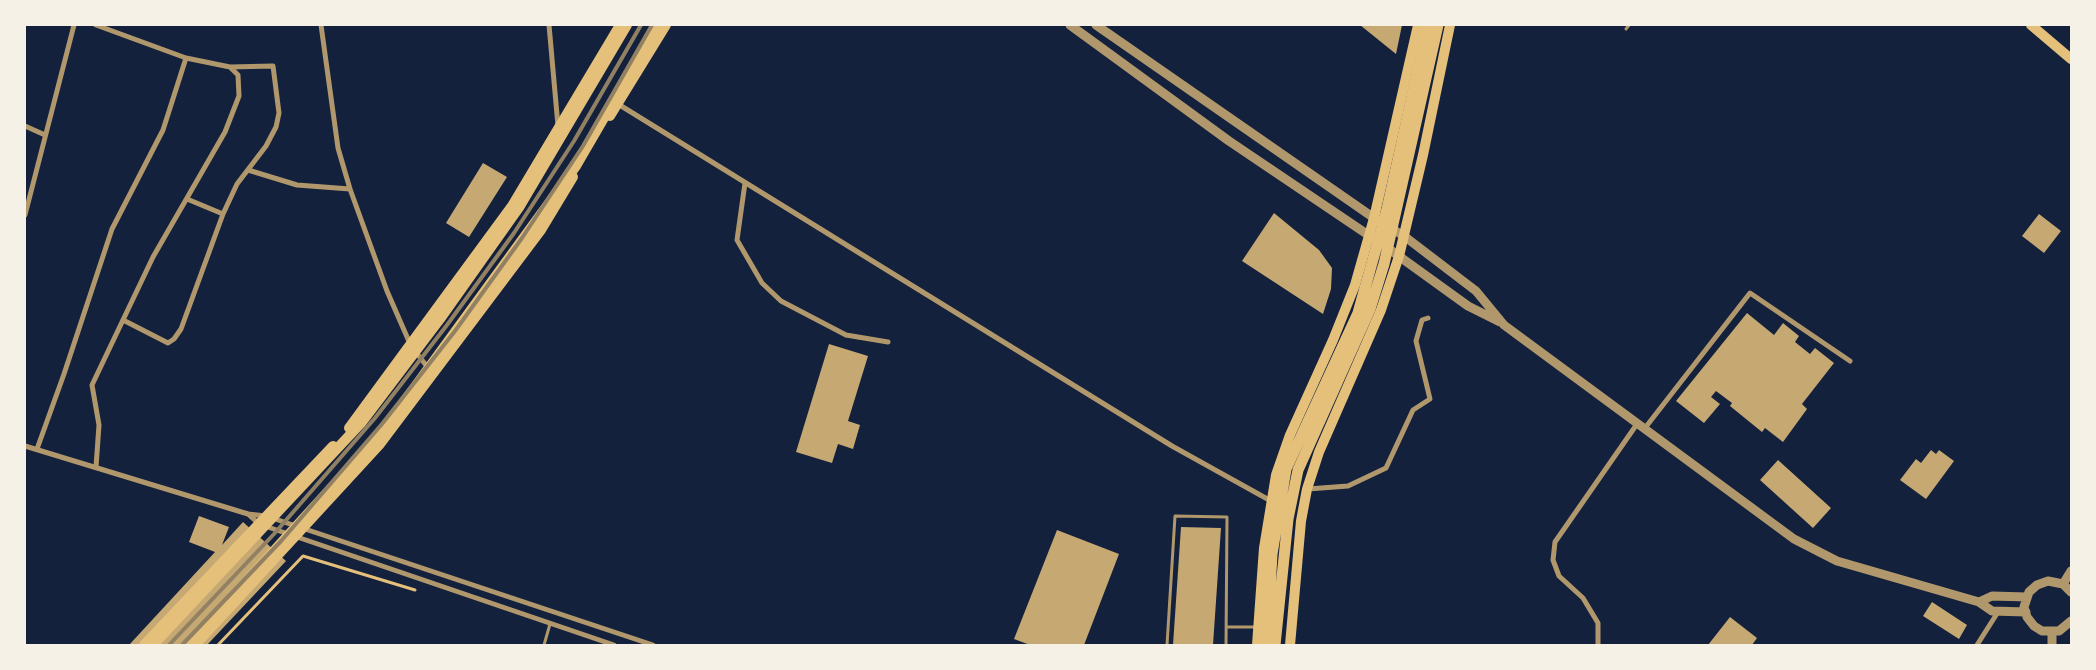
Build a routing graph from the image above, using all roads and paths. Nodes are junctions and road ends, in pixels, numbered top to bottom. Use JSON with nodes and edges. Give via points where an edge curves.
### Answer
{"nodes":[{"id":1,"x":74,"y":25,"type":"edge"},
{"id":2,"x":96,"y":25,"type":"edge"},
{"id":3,"x":321,"y":25,"type":"edge"},
{"id":4,"x":549,"y":25,"type":"edge"},
{"id":5,"x":620,"y":25,"type":"edge"},
{"id":6,"x":627,"y":25,"type":"edge"},
{"id":7,"x":658,"y":25,"type":"edge"},
{"id":8,"x":666,"y":25,"type":"edge"},
{"id":9,"x":1070,"y":25,"type":"edge"},
{"id":10,"x":1096,"y":25,"type":"edge"},
{"id":11,"x":1418,"y":25,"type":"edge"},
{"id":12,"x":1428,"y":25,"type":"edge"},
{"id":13,"x":1438,"y":25,"type":"edge"},
{"id":14,"x":1450,"y":25,"type":"edge"},
{"id":15,"x":2031,"y":25,"type":"edge"},
{"id":16,"x":186,"y":58,"type":"junction"},
{"id":17,"x":2071,"y":59,"type":"edge"},
{"id":18,"x":230,"y":67,"type":"junction"},
{"id":19,"x":618,"y":104,"type":"junction"},
{"id":20,"x":25,"y":126,"type":"edge"},
{"id":21,"x":559,"y":129,"type":"junction"},
{"id":22,"x":45,"y":135,"type":"junction"},
{"id":23,"x":248,"y":170,"type":"junction"},
{"id":24,"x":745,"y":183,"type":"junction"},
{"id":25,"x":350,"y":189,"type":"junction"},
{"id":26,"x":187,"y":199,"type":"junction"},
{"id":27,"x":223,"y":214,"type":"junction"},
{"id":28,"x":25,"y":215,"type":"edge"},
{"id":29,"x":1374,"y":218,"type":"junction"},
{"id":30,"x":1368,"y":236,"type":"junction"},
{"id":31,"x":1404,"y":236,"type":"junction"},
{"id":32,"x":1399,"y":256,"type":"junction"},
{"id":33,"x":1428,"y":318,"type":"dead end"},
{"id":34,"x":123,"y":320,"type":"junction"},
{"id":35,"x":1504,"y":325,"type":"junction"},
{"id":36,"x":888,"y":342,"type":"dead end"},
{"id":37,"x":411,"y":346,"type":"junction"},
{"id":38,"x":1850,"y":361,"type":"dead end"},
{"id":39,"x":433,"y":373,"type":"junction"},
{"id":40,"x":1641,"y":426,"type":"junction"},
{"id":41,"x":25,"y":446,"type":"edge"},
{"id":42,"x":37,"y":449,"type":"junction"},
{"id":43,"x":96,"y":467,"type":"junction"},
{"id":44,"x":1307,"y":489,"type":"junction"},
{"id":45,"x":1271,"y":501,"type":"junction"},
{"id":46,"x":248,"y":514,"type":"junction"},
{"id":47,"x":262,"y":520,"type":"junction"},
{"id":48,"x":298,"y":532,"type":"junction"},
{"id":49,"x":2071,"y":571,"type":"edge"},
{"id":50,"x":433,"y":582,"type":"junction"},
{"id":51,"x":2062,"y":584,"type":"junction"},
{"id":52,"x":2071,"y":592,"type":"edge"},
{"id":53,"x":2027,"y":597,"type":"junction"},
{"id":54,"x":1979,"y":602,"type":"junction"},
{"id":55,"x":1998,"y":612,"type":"junction"},
{"id":56,"x":2026,"y":612,"type":"junction"},
{"id":57,"x":2071,"y":621,"type":"edge"},
{"id":58,"x":550,"y":623,"type":"junction"},
{"id":59,"x":1226,"y":627,"type":"junction"},
{"id":60,"x":1259,"y":627,"type":"junction"},
{"id":61,"x":2052,"y":632,"type":"junction"},
{"id":62,"x":144,"y":645,"type":"edge"},
{"id":63,"x":153,"y":645,"type":"edge"},
{"id":64,"x":188,"y":645,"type":"edge"},
{"id":65,"x":195,"y":645,"type":"edge"},
{"id":66,"x":218,"y":645,"type":"edge"},
{"id":67,"x":544,"y":645,"type":"edge"},
{"id":68,"x":614,"y":645,"type":"edge"},
{"id":69,"x":653,"y":645,"type":"edge"},
{"id":70,"x":1167,"y":645,"type":"edge"},
{"id":71,"x":1226,"y":645,"type":"edge"},
{"id":72,"x":1258,"y":645,"type":"edge"},
{"id":73,"x":1267,"y":645,"type":"edge"},
{"id":74,"x":1275,"y":645,"type":"edge"},
{"id":75,"x":1290,"y":645,"type":"edge"},
{"id":76,"x":1598,"y":645,"type":"edge"},
{"id":77,"x":1977,"y":645,"type":"edge"},
{"id":78,"x":2052,"y":645,"type":"edge"}],
"edges":[{"from":1,"to":22,"type":"street"},
{"from":2,"to":16,"type":"street"},
{"from":3,"to":25,"type":"street","via":[[338,148]]},
{"from":4,"to":21,"type":"street"},
{"from":5,"to":21,"type":"main road"},
{"from":6,"to":63,"type":"main road","via":[[520,206],[362,422]]},
{"from":7,"to":64,"type":"main road","via":[[576,166],[382,432]]},
{"from":8,"to":19,"type":"main road"},
{"from":9,"to":30,"type":"street","via":[[1229,141]]},
{"from":10,"to":29,"type":"street"},
{"from":11,"to":29,"type":"main road"},
{"from":12,"to":73,"type":"highway","via":[[1387,209],[1358,313],[1286,469],[1272,554]]},
{"from":13,"to":74,"type":"highway","via":[[1384,264],[1370,309],[1298,470],[1288,519]]},
{"from":14,"to":31,"type":"main road"},
{"from":15,"to":17,"type":"main road"},
{"from":16,"to":18,"type":"street"},
{"from":16,"to":42,"type":"street","via":[[163,130],[112,229]]},
{"from":18,"to":23,"type":"street","via":[[273,66],[279,113],[276,127]]},
{"from":18,"to":26,"type":"street","via":[[238,75],[239,96],[225,132]]},
{"from":19,"to":24,"type":"street"},
{"from":19,"to":39,"type":"main road","via":[[540,230]]},
{"from":20,"to":22,"type":"street"},
{"from":21,"to":37,"type":"main road","via":[[512,206]]},
{"from":22,"to":28,"type":"street"},
{"from":23,"to":25,"type":"street","via":[[297,185]]},
{"from":23,"to":27,"type":"street","via":[[237,184]]},
{"from":24,"to":36,"type":"street","via":[[738,240],[762,283],[781,300],[846,335]]},
{"from":24,"to":45,"type":"street","via":[[1172,446]]},
{"from":25,"to":37,"type":"street","via":[[386,291]]},
{"from":26,"to":27,"type":"street"},
{"from":26,"to":34,"type":"street"},
{"from":27,"to":34,"type":"street","via":[[181,330],[174,339],[168,342]]},
{"from":29,"to":30,"type":"main road"},
{"from":29,"to":31,"type":"street"},
{"from":30,"to":32,"type":"street"},
{"from":30,"to":45,"type":"main road","via":[[1334,340],[1290,435]]},
{"from":31,"to":32,"type":"main road"},
{"from":31,"to":35,"type":"street","via":[[1476,291]]},
{"from":32,"to":35,"type":"street","via":[[1468,306]]},
{"from":32,"to":44,"type":"main road","via":[[1381,310],[1319,452]]},
{"from":33,"to":44,"type":"street","via":[[1422,320],[1416,341],[1430,399],[1414,410],[1386,468],[1348,486]]},
{"from":34,"to":43,"type":"street","via":[[92,385],[99,425]]},
{"from":35,"to":40,"type":"street"},
{"from":37,"to":39,"type":"street"},
{"from":37,"to":47,"type":"main road","via":[[356,421]]},
{"from":38,"to":40,"type":"street","via":[[1750,293]]},
{"from":39,"to":48,"type":"main road","via":[[380,444]]},
{"from":40,"to":54,"type":"street","via":[[1794,538],[1837,561]]},
{"from":40,"to":76,"type":"street","via":[[1555,542],[1553,560],[1559,576],[1583,598],[1598,623]]},
{"from":41,"to":42,"type":"street"},
{"from":42,"to":43,"type":"street"},
{"from":43,"to":46,"type":"street"},
{"from":44,"to":75,"type":"main road"},
{"from":45,"to":60,"type":"main road","via":[[1264,548]]},
{"from":46,"to":47,"type":"street"},
{"from":46,"to":47,"type":"street"},
{"from":47,"to":48,"type":"street"},
{"from":47,"to":48,"type":"street"},
{"from":47,"to":62,"type":"main road"},
{"from":48,"to":50,"type":"street"},
{"from":48,"to":65,"type":"main road"},
{"from":48,"to":69,"type":"street"},
{"from":49,"to":51,"type":"street"},
{"from":50,"to":58,"type":"street"},
{"from":50,"to":66,"type":"path","via":[[430,595],[303,556]]},
{"from":51,"to":52,"type":"street"},
{"from":51,"to":53,"type":"street","via":[[2042,583]]},
{"from":53,"to":54,"type":"street","via":[[1992,596]]},
{"from":53,"to":56,"type":"street"},
{"from":54,"to":55,"type":"street"},
{"from":55,"to":56,"type":"street"},
{"from":55,"to":77,"type":"street"},
{"from":56,"to":61,"type":"street","via":[[2034,626]]},
{"from":57,"to":61,"type":"street","via":[[2059,631]]},
{"from":58,"to":67,"type":"lane"},
{"from":58,"to":68,"type":"street"},
{"from":59,"to":60,"type":"lane"},
{"from":59,"to":70,"type":"lane","via":[[1228,517],[1175,516]]},
{"from":59,"to":71,"type":"lane"},
{"from":60,"to":72,"type":"main road"},
{"from":61,"to":78,"type":"street"}]}
